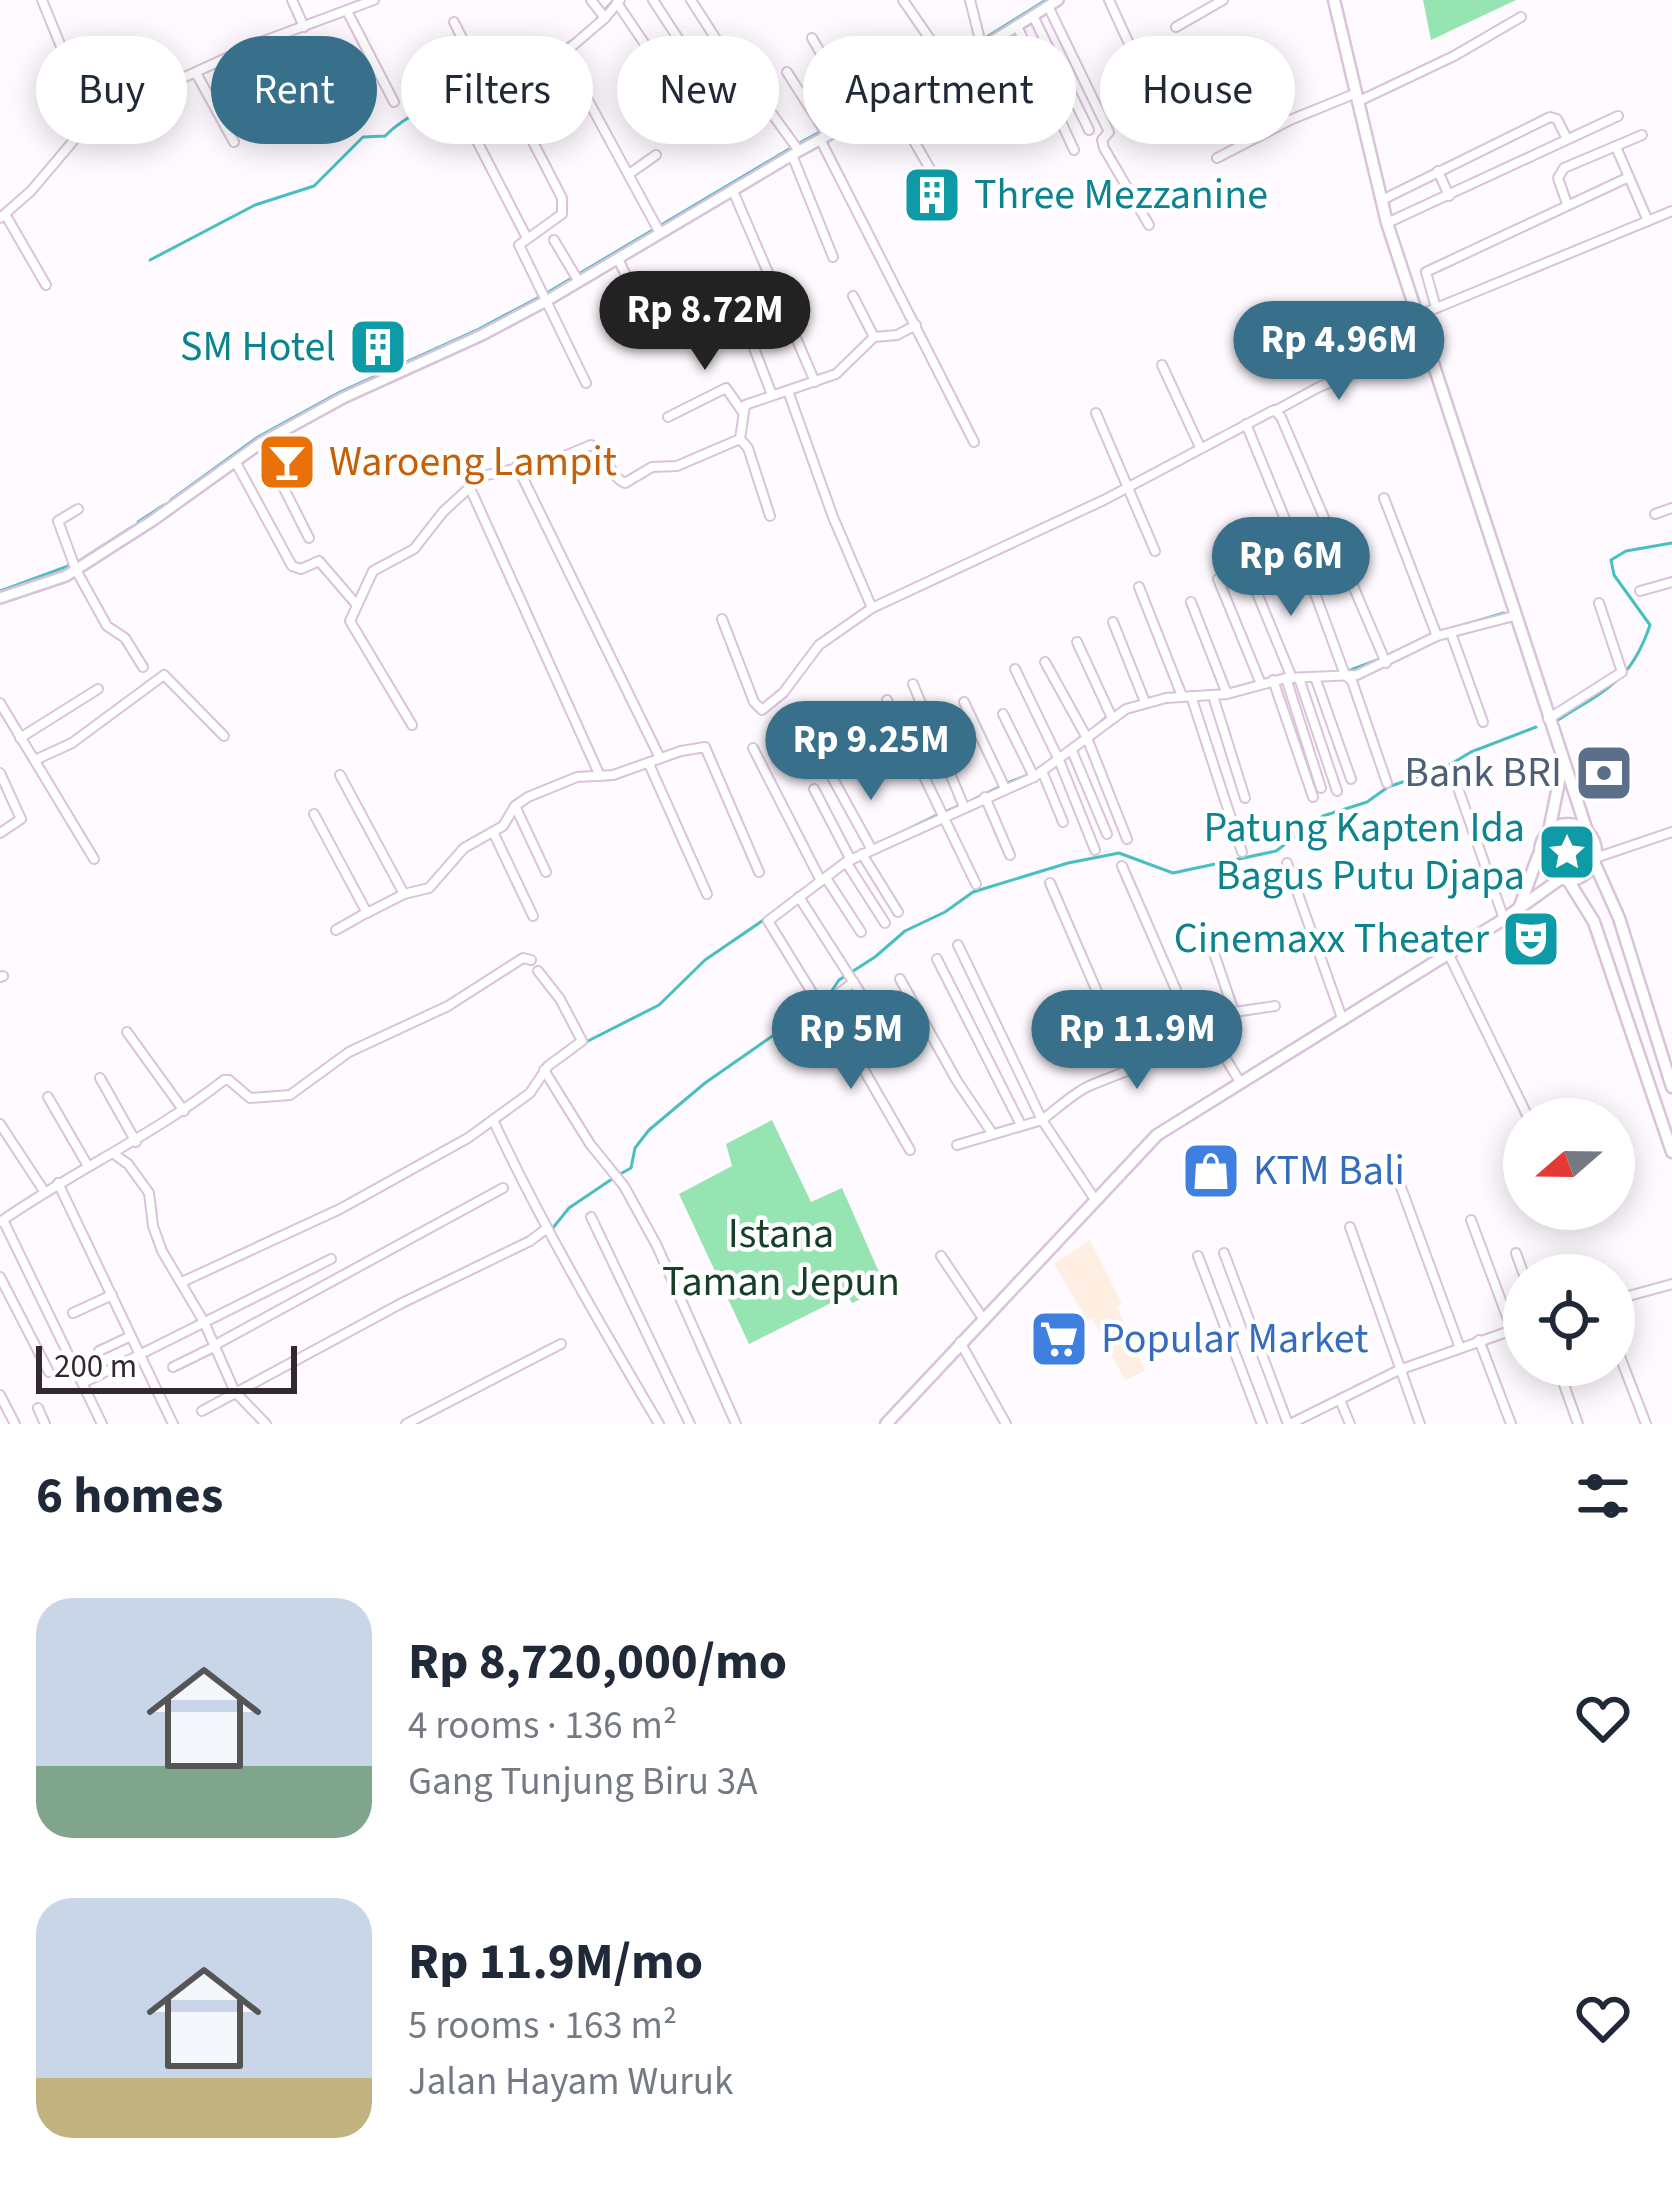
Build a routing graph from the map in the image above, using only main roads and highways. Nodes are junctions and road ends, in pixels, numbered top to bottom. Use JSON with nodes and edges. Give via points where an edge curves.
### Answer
{"nodes":[{"id":1,"x":1334,"y":0,"type":"edge"},
{"id":2,"x":1562,"y":764,"type":"junction"},
{"id":3,"x":1549,"y":831,"type":"junction"},
{"id":4,"x":1587,"y":831,"type":"junction"},
{"id":5,"x":1540,"y":849,"type":"junction"},
{"id":6,"x":1595,"y":857,"type":"junction"},
{"id":7,"x":1564,"y":879,"type":"junction"},
{"id":8,"x":1519,"y":909,"type":"junction"},
{"id":9,"x":1669,"y":1068,"type":"edge"},
{"id":10,"x":1672,"y":1087,"type":"edge"},
{"id":11,"x":1672,"y":1152,"type":"edge"},
{"id":12,"x":886,"y":1424,"type":"edge"}],
"edges":[{"from":1,"to":2,"type":"main road","via":[[1387,223]]},
{"from":2,"to":3,"type":"main road"},
{"from":2,"to":4,"type":"main road"},
{"from":3,"to":4,"type":"main road","via":[[1564,824]]},
{"from":3,"to":5,"type":"main road"},
{"from":4,"to":6,"type":"main road"},
{"from":5,"to":7,"type":"main road","via":[[1547,870]]},
{"from":5,"to":8,"type":"main road"},
{"from":6,"to":7,"type":"main road","via":[[1582,876]]},
{"from":6,"to":9,"type":"main road"},
{"from":7,"to":8,"type":"main road"},
{"from":7,"to":11,"type":"main road","via":[[1598,932]]},
{"from":8,"to":12,"type":"main road","via":[[1156,1135]]},
{"from":9,"to":10,"type":"main road"}]}
